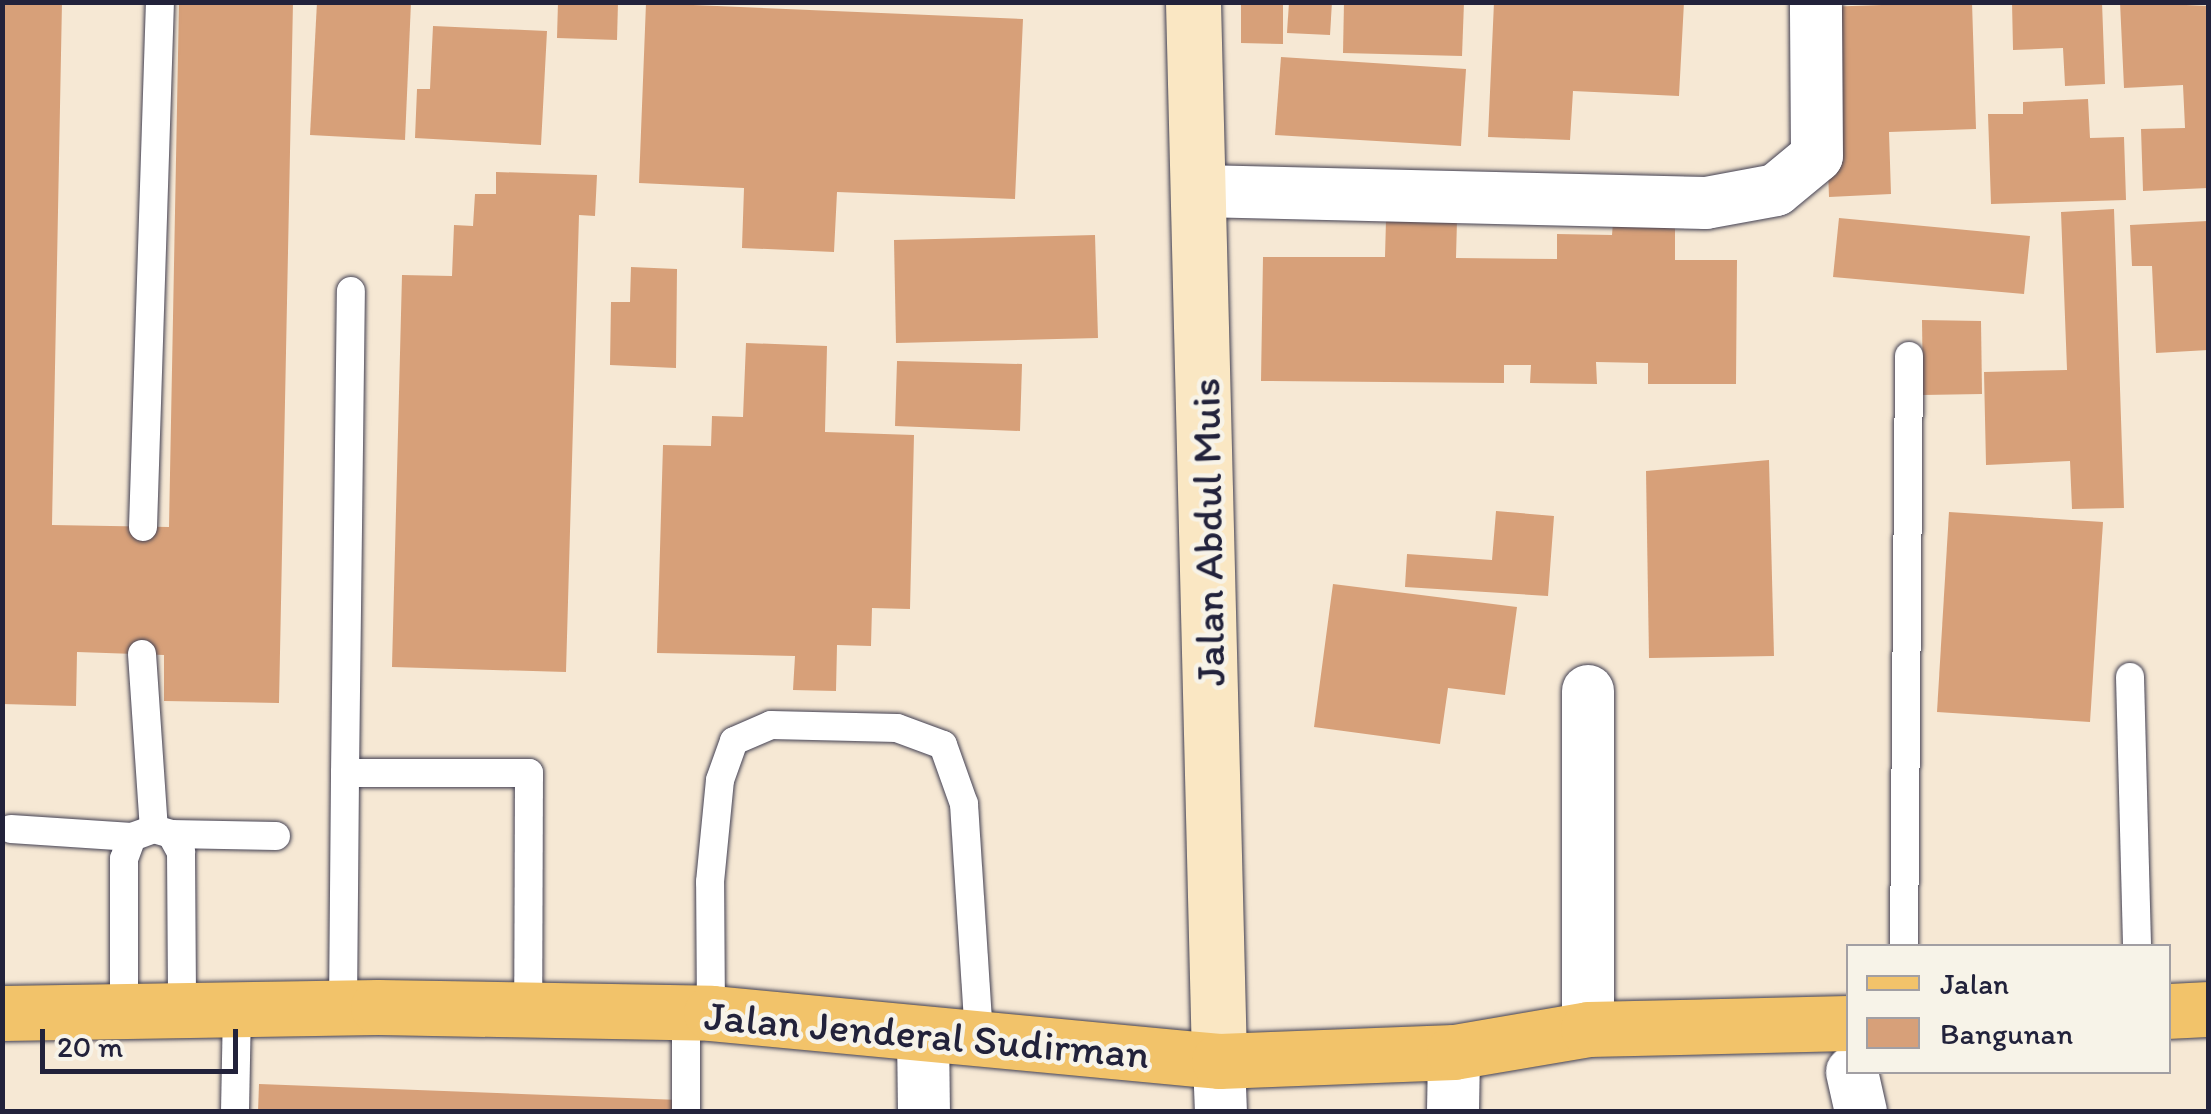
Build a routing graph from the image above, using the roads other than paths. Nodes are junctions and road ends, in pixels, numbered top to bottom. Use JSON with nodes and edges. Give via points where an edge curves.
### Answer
{"nodes":[{"id":1,"x":160,"y":2,"type":"edge"},
{"id":2,"x":1193,"y":2,"type":"edge"},
{"id":3,"x":1816,"y":2,"type":"edge"},
{"id":4,"x":1200,"y":191,"type":"junction"},
{"id":5,"x":352,"y":291,"type":"dead end"},
{"id":6,"x":1910,"y":356,"type":"dead end"},
{"id":7,"x":144,"y":527,"type":"dead end"},
{"id":8,"x":142,"y":654,"type":"dead end"},
{"id":9,"x":2130,"y":677,"type":"dead end"},
{"id":10,"x":1588,"y":691,"type":"dead end"},
{"id":11,"x":344,"y":772,"type":"junction"},
{"id":12,"x":11,"y":829,"type":"dead end"},
{"id":13,"x":152,"y":834,"type":"junction"},
{"id":14,"x":276,"y":836,"type":"dead end"},
{"id":15,"x":1904,"y":944,"type":"edge"},
{"id":16,"x":2136,"y":944,"type":"edge"},
{"id":17,"x":124,"y":1006,"type":"junction"},
{"id":18,"x":182,"y":1007,"type":"junction"},
{"id":19,"x":342,"y":1007,"type":"junction"},
{"id":20,"x":237,"y":1008,"type":"junction"},
{"id":21,"x":2208,"y":1009,"type":"edge"},
{"id":22,"x":528,"y":1010,"type":"junction"},
{"id":23,"x":2171,"y":1011,"type":"edge"},
{"id":24,"x":2,"y":1013,"type":"edge"},
{"id":25,"x":699,"y":1013,"type":"junction"},
{"id":26,"x":1588,"y":1028,"type":"junction"},
{"id":27,"x":923,"y":1033,"type":"junction"},
{"id":28,"x":980,"y":1036,"type":"junction"},
{"id":29,"x":1846,"y":1044,"type":"edge"},
{"id":30,"x":1454,"y":1052,"type":"junction"},
{"id":31,"x":1853,"y":1074,"type":"edge"},
{"id":32,"x":1220,"y":1086,"type":"edge"},
{"id":33,"x":236,"y":1112,"type":"edge"},
{"id":34,"x":686,"y":1112,"type":"edge"},
{"id":35,"x":924,"y":1112,"type":"edge"},
{"id":36,"x":1452,"y":1112,"type":"edge"},
{"id":37,"x":1861,"y":1112,"type":"edge"}],
"edges":[{"from":1,"to":7,"type":"lane"},
{"from":2,"to":4,"type":"street","name":"Jalan Abdul Muis"},
{"from":3,"to":4,"type":"street","via":[[1817,156],[1776,190],[1706,203]]},
{"from":4,"to":32,"type":"street","name":"Jalan Abdul Muis"},
{"from":5,"to":11,"type":"lane"},
{"from":6,"to":15,"type":"lane"},
{"from":8,"to":13,"type":"lane"},
{"from":9,"to":16,"type":"lane"},
{"from":10,"to":26,"type":"street"},
{"from":11,"to":19,"type":"lane"},
{"from":11,"to":22,"type":"lane","via":[[530,773]]},
{"from":12,"to":13,"type":"lane"},
{"from":13,"to":14,"type":"lane"},
{"from":13,"to":17,"type":"lane","via":[[124,858]]},
{"from":13,"to":18,"type":"lane","via":[[181,852]]},
{"from":17,"to":18,"type":"main road","name":"Jalan Jenderal Sudirman"},
{"from":17,"to":24,"type":"main road","name":"Jalan Jenderal Sudirman"},
{"from":18,"to":20,"type":"main road","name":"Jalan Jenderal Sudirman"},
{"from":19,"to":20,"type":"main road","name":"Jalan Jenderal Sudirman"},
{"from":19,"to":22,"type":"main road","name":"Jalan Jenderal Sudirman"},
{"from":20,"to":33,"type":"lane"},
{"from":21,"to":23,"type":"main road"},
{"from":22,"to":25,"type":"main road","name":"Jalan Jenderal Sudirman"},
{"from":25,"to":27,"type":"main road","name":"Jalan Jenderal Sudirman"},
{"from":25,"to":28,"type":"lane","via":[[720,780],[734,742],[771,726],[896,728],[943,745],[964,804]]},
{"from":25,"to":34,"type":"lane"},
{"from":26,"to":29,"type":"main road","name":"Jalan Jenderal Sudirman"},
{"from":26,"to":30,"type":"main road","name":"Jalan Jenderal Sudirman"},
{"from":27,"to":28,"type":"main road","name":"Jalan Jenderal Sudirman"},
{"from":27,"to":35,"type":"street"},
{"from":28,"to":32,"type":"main road","name":"Jalan Jenderal Sudirman"},
{"from":30,"to":32,"type":"main road","name":"Jalan Jenderal Sudirman"},
{"from":30,"to":36,"type":"street"},
{"from":31,"to":37,"type":"street"}]}
